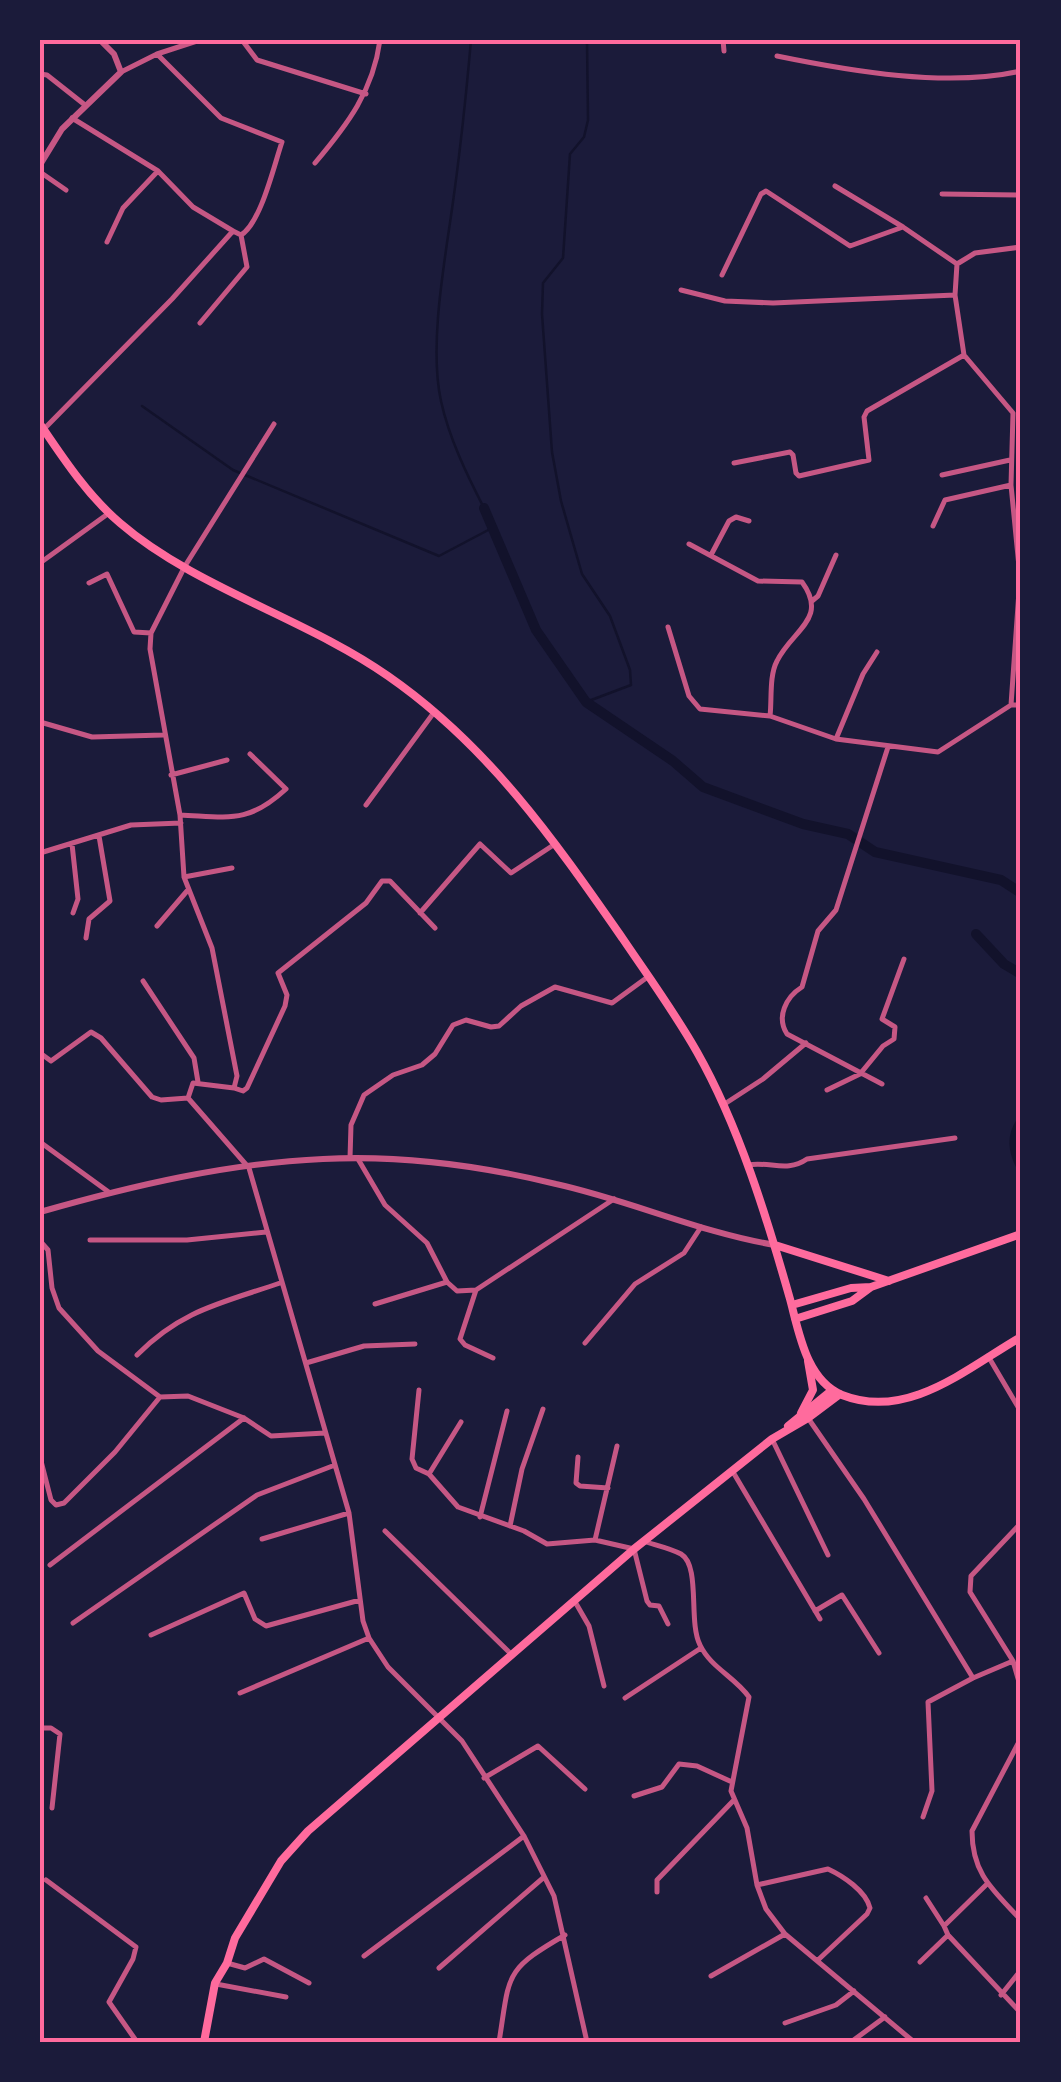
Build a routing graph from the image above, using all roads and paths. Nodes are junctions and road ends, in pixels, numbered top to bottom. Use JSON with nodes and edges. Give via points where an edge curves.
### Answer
{"nodes":[{"id":1,"x":100,"y":40,"type":"edge"},
{"id":2,"x":200,"y":40,"type":"edge"},
{"id":3,"x":242,"y":40,"type":"edge"},
{"id":4,"x":380,"y":40,"type":"edge"},
{"id":5,"x":722,"y":40,"type":"edge"},
{"id":6,"x":724,"y":50,"type":"dead end"},
{"id":7,"x":157,"y":54,"type":"junction"},
{"id":8,"x":776,"y":56,"type":"dead end"},
{"id":9,"x":1021,"y":71,"type":"edge"},
{"id":10,"x":121,"y":72,"type":"junction"},
{"id":11,"x":40,"y":74,"type":"edge"},
{"id":12,"x":366,"y":94,"type":"junction"},
{"id":13,"x":86,"y":105,"type":"junction"},
{"id":14,"x":72,"y":118,"type":"junction"},
{"id":15,"x":315,"y":163,"type":"dead end"},
{"id":16,"x":40,"y":169,"type":"edge"},
{"id":17,"x":158,"y":171,"type":"junction"},
{"id":18,"x":835,"y":186,"type":"dead end"},
{"id":19,"x":66,"y":190,"type":"dead end"},
{"id":20,"x":942,"y":194,"type":"dead end"},
{"id":21,"x":1021,"y":196,"type":"edge"},
{"id":22,"x":903,"y":227,"type":"junction"},
{"id":23,"x":232,"y":231,"type":"junction"},
{"id":24,"x":241,"y":235,"type":"junction"},
{"id":25,"x":107,"y":242,"type":"dead end"},
{"id":26,"x":1021,"y":247,"type":"edge"},
{"id":27,"x":957,"y":264,"type":"junction"},
{"id":28,"x":722,"y":275,"type":"dead end"},
{"id":29,"x":681,"y":290,"type":"dead end"},
{"id":30,"x":954,"y":295,"type":"junction"},
{"id":31,"x":200,"y":323,"type":"dead end"},
{"id":32,"x":964,"y":355,"type":"junction"},
{"id":33,"x":274,"y":424,"type":"dead end"},
{"id":34,"x":42,"y":426,"type":"edge"},
{"id":35,"x":1010,"y":460,"type":"junction"},
{"id":36,"x":734,"y":464,"type":"dead end"},
{"id":37,"x":942,"y":475,"type":"dead end"},
{"id":38,"x":1010,"y":486,"type":"junction"},
{"id":39,"x":108,"y":513,"type":"junction"},
{"id":40,"x":749,"y":522,"type":"dead end"},
{"id":41,"x":933,"y":526,"type":"dead end"},
{"id":42,"x":689,"y":544,"type":"dead end"},
{"id":43,"x":711,"y":555,"type":"junction"},
{"id":44,"x":836,"y":556,"type":"dead end"},
{"id":45,"x":40,"y":563,"type":"edge"},
{"id":46,"x":185,"y":566,"type":"junction"},
{"id":47,"x":88,"y":584,"type":"dead end"},
{"id":48,"x":812,"y":601,"type":"junction"},
{"id":49,"x":668,"y":627,"type":"dead end"},
{"id":50,"x":151,"y":633,"type":"junction"},
{"id":51,"x":877,"y":652,"type":"dead end"},
{"id":52,"x":1011,"y":705,"type":"junction"},
{"id":53,"x":1021,"y":706,"type":"edge"},
{"id":54,"x":436,"y":711,"type":"junction"},
{"id":55,"x":770,"y":716,"type":"junction"},
{"id":56,"x":40,"y":722,"type":"edge"},
{"id":57,"x":164,"y":735,"type":"junction"},
{"id":58,"x":836,"y":739,"type":"junction"},
{"id":59,"x":888,"y":747,"type":"junction"},
{"id":60,"x":250,"y":754,"type":"dead end"},
{"id":61,"x":228,"y":760,"type":"dead end"},
{"id":62,"x":170,"y":775,"type":"junction"},
{"id":63,"x":366,"y":804,"type":"dead end"},
{"id":64,"x":180,"y":815,"type":"junction"},
{"id":65,"x":181,"y":824,"type":"junction"},
{"id":66,"x":100,"y":836,"type":"junction"},
{"id":67,"x":557,"y":843,"type":"junction"},
{"id":68,"x":72,"y":844,"type":"junction"},
{"id":69,"x":40,"y":853,"type":"edge"},
{"id":70,"x":232,"y":868,"type":"dead end"},
{"id":71,"x":184,"y":876,"type":"junction"},
{"id":72,"x":187,"y":890,"type":"junction"},
{"id":73,"x":72,"y":913,"type":"dead end"},
{"id":74,"x":420,"y":913,"type":"junction"},
{"id":75,"x":156,"y":926,"type":"dead end"},
{"id":76,"x":434,"y":928,"type":"dead end"},
{"id":77,"x":86,"y":938,"type":"dead end"},
{"id":78,"x":904,"y":959,"type":"dead end"},
{"id":79,"x":648,"y":976,"type":"junction"},
{"id":80,"x":143,"y":981,"type":"dead end"},
{"id":81,"x":806,"y":1043,"type":"junction"},
{"id":82,"x":40,"y":1052,"type":"edge"},
{"id":83,"x":860,"y":1074,"type":"junction"},
{"id":84,"x":198,"y":1082,"type":"junction"},
{"id":85,"x":882,"y":1084,"type":"dead end"},
{"id":86,"x":234,"y":1088,"type":"junction"},
{"id":87,"x":827,"y":1090,"type":"dead end"},
{"id":88,"x":188,"y":1098,"type":"junction"},
{"id":89,"x":723,"y":1105,"type":"junction"},
{"id":90,"x":955,"y":1138,"type":"dead end"},
{"id":91,"x":40,"y":1142,"type":"edge"},
{"id":92,"x":354,"y":1159,"type":"junction"},
{"id":93,"x":746,"y":1166,"type":"junction"},
{"id":94,"x":248,"y":1168,"type":"junction"},
{"id":95,"x":110,"y":1193,"type":"junction"},
{"id":96,"x":614,"y":1199,"type":"junction"},
{"id":97,"x":40,"y":1212,"type":"edge"},
{"id":98,"x":702,"y":1225,"type":"junction"},
{"id":99,"x":268,"y":1232,"type":"junction"},
{"id":100,"x":1021,"y":1234,"type":"edge"},
{"id":101,"x":40,"y":1240,"type":"edge"},
{"id":102,"x":90,"y":1240,"type":"dead end"},
{"id":103,"x":775,"y":1245,"type":"junction"},
{"id":104,"x":889,"y":1281,"type":"junction"},
{"id":105,"x":447,"y":1282,"type":"junction"},
{"id":106,"x":280,"y":1283,"type":"junction"},
{"id":107,"x":870,"y":1287,"type":"junction"},
{"id":108,"x":476,"y":1290,"type":"junction"},
{"id":109,"x":374,"y":1304,"type":"dead end"},
{"id":110,"x":792,"y":1305,"type":"junction"},
{"id":111,"x":795,"y":1319,"type":"junction"},
{"id":112,"x":1021,"y":1337,"type":"edge"},
{"id":113,"x":586,"y":1343,"type":"dead end"},
{"id":114,"x":415,"y":1344,"type":"dead end"},
{"id":115,"x":806,"y":1354,"type":"junction"},
{"id":116,"x":137,"y":1355,"type":"dead end"},
{"id":117,"x":988,"y":1356,"type":"junction"},
{"id":118,"x":493,"y":1358,"type":"dead end"},
{"id":119,"x":306,"y":1363,"type":"junction"},
{"id":120,"x":419,"y":1390,"type":"dead end"},
{"id":121,"x":836,"y":1392,"type":"junction"},
{"id":122,"x":160,"y":1397,"type":"junction"},
{"id":123,"x":543,"y":1409,"type":"dead end"},
{"id":124,"x":507,"y":1411,"type":"dead end"},
{"id":125,"x":1021,"y":1412,"type":"edge"},
{"id":126,"x":805,"y":1416,"type":"junction"},
{"id":127,"x":244,"y":1418,"type":"junction"},
{"id":128,"x":460,"y":1422,"type":"dead end"},
{"id":129,"x":326,"y":1433,"type":"junction"},
{"id":130,"x":772,"y":1439,"type":"junction"},
{"id":131,"x":617,"y":1446,"type":"dead end"},
{"id":132,"x":578,"y":1456,"type":"dead end"},
{"id":133,"x":40,"y":1457,"type":"edge"},
{"id":134,"x":335,"y":1465,"type":"junction"},
{"id":135,"x":732,"y":1472,"type":"junction"},
{"id":136,"x":429,"y":1474,"type":"junction"},
{"id":137,"x":608,"y":1488,"type":"junction"},
{"id":138,"x":348,"y":1513,"type":"junction"},
{"id":139,"x":480,"y":1517,"type":"junction"},
{"id":140,"x":1021,"y":1523,"type":"edge"},
{"id":141,"x":510,"y":1527,"type":"junction"},
{"id":142,"x":385,"y":1531,"type":"dead end"},
{"id":143,"x":262,"y":1539,"type":"dead end"},
{"id":144,"x":595,"y":1540,"type":"junction"},
{"id":145,"x":643,"y":1542,"type":"junction"},
{"id":146,"x":634,"y":1549,"type":"junction"},
{"id":147,"x":828,"y":1555,"type":"dead end"},
{"id":148,"x":50,"y":1565,"type":"dead end"},
{"id":149,"x":360,"y":1600,"type":"junction"},
{"id":150,"x":574,"y":1600,"type":"junction"},
{"id":151,"x":815,"y":1610,"type":"junction"},
{"id":152,"x":820,"y":1618,"type":"dead end"},
{"id":153,"x":73,"y":1623,"type":"dead end"},
{"id":154,"x":668,"y":1624,"type":"dead end"},
{"id":155,"x":151,"y":1635,"type":"dead end"},
{"id":156,"x":369,"y":1638,"type":"junction"},
{"id":157,"x":701,"y":1648,"type":"junction"},
{"id":158,"x":879,"y":1653,"type":"dead end"},
{"id":159,"x":511,"y":1654,"type":"junction"},
{"id":160,"x":1013,"y":1661,"type":"junction"},
{"id":161,"x":972,"y":1678,"type":"junction"},
{"id":162,"x":604,"y":1686,"type":"dead end"},
{"id":163,"x":1021,"y":1689,"type":"edge"},
{"id":164,"x":240,"y":1694,"type":"dead end"},
{"id":165,"x":625,"y":1698,"type":"dead end"},
{"id":166,"x":439,"y":1716,"type":"junction"},
{"id":167,"x":40,"y":1728,"type":"edge"},
{"id":168,"x":1021,"y":1738,"type":"edge"},
{"id":169,"x":484,"y":1778,"type":"junction"},
{"id":170,"x":732,"y":1782,"type":"junction"},
{"id":171,"x":585,"y":1789,"type":"dead end"},
{"id":172,"x":634,"y":1796,"type":"dead end"},
{"id":173,"x":734,"y":1800,"type":"junction"},
{"id":174,"x":52,"y":1808,"type":"dead end"},
{"id":175,"x":924,"y":1817,"type":"dead end"},
{"id":176,"x":524,"y":1836,"type":"junction"},
{"id":177,"x":544,"y":1878,"type":"junction"},
{"id":178,"x":46,"y":1880,"type":"dead end"},
{"id":179,"x":987,"y":1884,"type":"junction"},
{"id":180,"x":757,"y":1885,"type":"junction"},
{"id":181,"x":657,"y":1892,"type":"dead end"},
{"id":182,"x":926,"y":1898,"type":"dead end"},
{"id":183,"x":1021,"y":1920,"type":"edge"},
{"id":184,"x":944,"y":1926,"type":"junction"},
{"id":185,"x":565,"y":1934,"type":"junction"},
{"id":186,"x":785,"y":1934,"type":"junction"},
{"id":187,"x":948,"y":1935,"type":"junction"},
{"id":188,"x":364,"y":1956,"type":"dead end"},
{"id":189,"x":818,"y":1960,"type":"junction"},
{"id":190,"x":920,"y":1962,"type":"dead end"},
{"id":191,"x":227,"y":1963,"type":"junction"},
{"id":192,"x":440,"y":1968,"type":"dead end"},
{"id":193,"x":1021,"y":1970,"type":"edge"},
{"id":194,"x":711,"y":1976,"type":"dead end"},
{"id":195,"x":215,"y":1983,"type":"junction"},
{"id":196,"x":309,"y":1983,"type":"dead end"},
{"id":197,"x":854,"y":1990,"type":"junction"},
{"id":198,"x":1001,"y":1994,"type":"junction"},
{"id":199,"x":286,"y":1997,"type":"dead end"},
{"id":200,"x":1021,"y":2013,"type":"edge"},
{"id":201,"x":886,"y":2017,"type":"junction"},
{"id":202,"x":785,"y":2023,"type":"dead end"},
{"id":203,"x":138,"y":2042,"type":"edge"},
{"id":204,"x":204,"y":2042,"type":"edge"},
{"id":205,"x":499,"y":2042,"type":"edge"},
{"id":206,"x":587,"y":2042,"type":"edge"},
{"id":207,"x":852,"y":2042,"type":"edge"},
{"id":208,"x":914,"y":2042,"type":"edge"}],
"edges":[{"from":1,"to":10,"type":"street"},
{"from":2,"to":7,"type":"street"},
{"from":3,"to":12,"type":"street","via":[[257,60]]},
{"from":4,"to":12,"type":"street"},
{"from":5,"to":6,"type":"street"},
{"from":7,"to":10,"type":"street"},
{"from":7,"to":24,"type":"street","via":[[221,118],[282,142],[257,213]]},
{"from":8,"to":9,"type":"street","via":[[892,74]]},
{"from":10,"to":13,"type":"street"},
{"from":11,"to":13,"type":"street"},
{"from":12,"to":15,"type":"street"},
{"from":13,"to":14,"type":"street"},
{"from":14,"to":16,"type":"street"},
{"from":14,"to":17,"type":"street"},
{"from":16,"to":19,"type":"street"},
{"from":17,"to":23,"type":"street","via":[[192,207]]},
{"from":17,"to":25,"type":"street","via":[[124,208]]},
{"from":18,"to":22,"type":"street"},
{"from":20,"to":21,"type":"street"},
{"from":22,"to":27,"type":"street"},
{"from":22,"to":28,"type":"street","via":[[850,246],[766,191]]},
{"from":23,"to":24,"type":"street"},
{"from":23,"to":34,"type":"street","via":[[172,300]]},
{"from":24,"to":31,"type":"street","via":[[247,266]]},
{"from":26,"to":27,"type":"street","via":[[976,253]]},
{"from":27,"to":30,"type":"street"},
{"from":29,"to":30,"type":"street","via":[[773,303]]},
{"from":30,"to":32,"type":"street"},
{"from":32,"to":35,"type":"street","via":[[1013,413]]},
{"from":32,"to":36,"type":"street","via":[[867,411],[870,460],[799,476],[790,452]]},
{"from":33,"to":46,"type":"street"},
{"from":34,"to":39,"type":"main road"},
{"from":35,"to":37,"type":"street"},
{"from":35,"to":38,"type":"street"},
{"from":38,"to":41,"type":"street","via":[[944,500]]},
{"from":38,"to":52,"type":"street","via":[[1020,577]]},
{"from":39,"to":45,"type":"street"},
{"from":39,"to":46,"type":"main road"},
{"from":40,"to":43,"type":"street","via":[[729,521]]},
{"from":42,"to":43,"type":"street"},
{"from":43,"to":48,"type":"street","via":[[758,581],[802,582]]},
{"from":44,"to":48,"type":"street"},
{"from":46,"to":50,"type":"street"},
{"from":46,"to":54,"type":"main road","via":[[352,652]]},
{"from":47,"to":50,"type":"street","via":[[107,574],[134,632]]},
{"from":48,"to":55,"type":"street","via":[[807,623],[774,665]]},
{"from":49,"to":55,"type":"street","via":[[689,696],[700,709]]},
{"from":50,"to":57,"type":"street"},
{"from":51,"to":58,"type":"street"},
{"from":52,"to":53,"type":"street"},
{"from":52,"to":59,"type":"street","via":[[938,752]]},
{"from":54,"to":63,"type":"street"},
{"from":54,"to":67,"type":"main road","via":[[497,770]]},
{"from":55,"to":58,"type":"street"},
{"from":56,"to":57,"type":"street","via":[[92,737]]},
{"from":57,"to":62,"type":"street"},
{"from":58,"to":59,"type":"street"},
{"from":59,"to":81,"type":"street","via":[[836,910],[818,932],[802,987],[781,1016],[787,1034]]},
{"from":60,"to":64,"type":"street","via":[[286,789],[268,805],[250,815]]},
{"from":61,"to":62,"type":"street"},
{"from":62,"to":64,"type":"street"},
{"from":64,"to":65,"type":"street"},
{"from":65,"to":66,"type":"street","via":[[131,825]]},
{"from":65,"to":71,"type":"street"},
{"from":66,"to":68,"type":"street"},
{"from":66,"to":77,"type":"street","via":[[110,901],[89,919]]},
{"from":67,"to":74,"type":"street","via":[[511,873],[480,844]]},
{"from":67,"to":79,"type":"main road"},
{"from":68,"to":69,"type":"street"},
{"from":68,"to":73,"type":"street","via":[[78,899]]},
{"from":70,"to":71,"type":"street"},
{"from":71,"to":72,"type":"street"},
{"from":72,"to":75,"type":"street"},
{"from":72,"to":86,"type":"street","via":[[212,948]]},
{"from":74,"to":76,"type":"street"},
{"from":74,"to":86,"type":"street","via":[[390,881],[382,881],[346,921],[287,964],[277,977],[285,1006],[247,1088]]},
{"from":78,"to":83,"type":"street","via":[[882,1019],[896,1027],[894,1039]]},
{"from":79,"to":89,"type":"main road"},
{"from":79,"to":92,"type":"street","via":[[612,1003],[555,987],[500,1026],[466,1020],[453,1026],[435,1054],[364,1095],[351,1125]]},
{"from":80,"to":84,"type":"street","via":[[194,1058]]},
{"from":81,"to":83,"type":"street"},
{"from":81,"to":89,"type":"street"},
{"from":82,"to":88,"type":"street","via":[[51,1061],[91,1032],[152,1096]]},
{"from":83,"to":85,"type":"street"},
{"from":83,"to":87,"type":"street"},
{"from":84,"to":86,"type":"street"},
{"from":84,"to":88,"type":"street"},
{"from":88,"to":94,"type":"street"},
{"from":89,"to":93,"type":"main road"},
{"from":90,"to":93,"type":"street","via":[[807,1159],[785,1168]]},
{"from":91,"to":95,"type":"street"},
{"from":92,"to":94,"type":"street"},
{"from":92,"to":96,"type":"street","via":[[489,1171]]},
{"from":92,"to":105,"type":"street","via":[[385,1205],[427,1243]]},
{"from":93,"to":103,"type":"main road"},
{"from":94,"to":95,"type":"street"},
{"from":94,"to":99,"type":"street"},
{"from":95,"to":97,"type":"street"},
{"from":96,"to":98,"type":"street"},
{"from":96,"to":108,"type":"street"},
{"from":98,"to":103,"type":"street"},
{"from":98,"to":113,"type":"street","via":[[684,1253],[635,1284]]},
{"from":99,"to":102,"type":"street"},
{"from":99,"to":106,"type":"street"},
{"from":100,"to":104,"type":"main road"},
{"from":101,"to":122,"type":"street","via":[[48,1250],[59,1308],[98,1352]]},
{"from":103,"to":104,"type":"main road"},
{"from":103,"to":110,"type":"main road"},
{"from":104,"to":107,"type":"main road"},
{"from":105,"to":108,"type":"street","via":[[457,1291]]},
{"from":105,"to":109,"type":"street"},
{"from":106,"to":116,"type":"street","via":[[192,1313]]},
{"from":106,"to":119,"type":"street"},
{"from":107,"to":110,"type":"main road"},
{"from":107,"to":111,"type":"main road","via":[[852,1301]]},
{"from":108,"to":118,"type":"street","via":[[460,1339]]},
{"from":110,"to":111,"type":"main road"},
{"from":111,"to":115,"type":"main road"},
{"from":112,"to":117,"type":"main road"},
{"from":114,"to":119,"type":"street","via":[[364,1346]]},
{"from":115,"to":121,"type":"main road"},
{"from":115,"to":126,"type":"main road","via":[[812,1390]]},
{"from":117,"to":121,"type":"main road","via":[[938,1387],[899,1400],[867,1402]]},
{"from":117,"to":125,"type":"street"},
{"from":119,"to":129,"type":"street"},
{"from":120,"to":136,"type":"street","via":[[412,1459]]},
{"from":121,"to":126,"type":"main road"},
{"from":122,"to":127,"type":"street","via":[[188,1396]]},
{"from":122,"to":133,"type":"street","via":[[64,1503],[51,1500]]},
{"from":123,"to":141,"type":"street"},
{"from":124,"to":139,"type":"street"},
{"from":126,"to":130,"type":"main road"},
{"from":126,"to":161,"type":"street","via":[[864,1499]]},
{"from":127,"to":129,"type":"street","via":[[271,1436]]},
{"from":127,"to":148,"type":"street"},
{"from":128,"to":136,"type":"street"},
{"from":129,"to":134,"type":"street"},
{"from":130,"to":135,"type":"main road"},
{"from":130,"to":147,"type":"street"},
{"from":131,"to":137,"type":"street"},
{"from":132,"to":137,"type":"street","via":[[576,1483]]},
{"from":134,"to":138,"type":"street"},
{"from":134,"to":153,"type":"street","via":[[258,1495]]},
{"from":135,"to":145,"type":"main road"},
{"from":135,"to":151,"type":"street"},
{"from":136,"to":139,"type":"street","via":[[458,1507]]},
{"from":137,"to":144,"type":"street"},
{"from":138,"to":143,"type":"street"},
{"from":138,"to":149,"type":"street"},
{"from":139,"to":141,"type":"street"},
{"from":140,"to":160,"type":"street","via":[[969,1584]]},
{"from":141,"to":144,"type":"street","via":[[546,1544]]},
{"from":142,"to":159,"type":"street"},
{"from":144,"to":146,"type":"street"},
{"from":145,"to":146,"type":"main road"},
{"from":145,"to":157,"type":"street","via":[[692,1564],[692,1612]]},
{"from":146,"to":150,"type":"main road"},
{"from":146,"to":154,"type":"street","via":[[647,1601]]},
{"from":149,"to":155,"type":"street","via":[[266,1626],[255,1619],[244,1592]]},
{"from":149,"to":156,"type":"street"},
{"from":150,"to":159,"type":"main road"},
{"from":150,"to":162,"type":"street","via":[[589,1626]]},
{"from":151,"to":152,"type":"street"},
{"from":151,"to":158,"type":"street","via":[[842,1595]]},
{"from":156,"to":164,"type":"street"},
{"from":156,"to":166,"type":"street","via":[[388,1667]]},
{"from":157,"to":165,"type":"street"},
{"from":157,"to":170,"type":"street","via":[[749,1697]]},
{"from":159,"to":166,"type":"main road"},
{"from":160,"to":161,"type":"street"},
{"from":160,"to":163,"type":"street"},
{"from":161,"to":175,"type":"street","via":[[928,1702],[932,1791]]},
{"from":166,"to":169,"type":"street"},
{"from":166,"to":191,"type":"main road","via":[[281,1860]]},
{"from":167,"to":174,"type":"street","via":[[60,1734]]},
{"from":168,"to":179,"type":"street","via":[[972,1831],[976,1864]]},
{"from":169,"to":171,"type":"street","via":[[538,1746]]},
{"from":169,"to":176,"type":"street"},
{"from":170,"to":172,"type":"street","via":[[679,1764],[662,1787]]},
{"from":170,"to":173,"type":"street"},
{"from":173,"to":180,"type":"street","via":[[747,1828]]},
{"from":173,"to":181,"type":"street","via":[[657,1880]]},
{"from":176,"to":177,"type":"street"},
{"from":176,"to":188,"type":"street"},
{"from":177,"to":185,"type":"street"},
{"from":177,"to":192,"type":"street"},
{"from":178,"to":203,"type":"street","via":[[136,1947],[109,2002]]},
{"from":179,"to":183,"type":"street"},
{"from":179,"to":184,"type":"street"},
{"from":180,"to":186,"type":"street"},
{"from":180,"to":189,"type":"street","via":[[828,1869],[868,1900],[867,1914]]},
{"from":182,"to":184,"type":"street"},
{"from":184,"to":187,"type":"street"},
{"from":185,"to":205,"type":"street","via":[[512,1973]]},
{"from":185,"to":206,"type":"street"},
{"from":186,"to":189,"type":"street"},
{"from":186,"to":194,"type":"street"},
{"from":187,"to":190,"type":"street"},
{"from":187,"to":198,"type":"street"},
{"from":189,"to":197,"type":"street"},
{"from":191,"to":195,"type":"main road"},
{"from":191,"to":196,"type":"street","via":[[245,1968],[264,1959]]},
{"from":193,"to":198,"type":"street"},
{"from":195,"to":199,"type":"street"},
{"from":195,"to":204,"type":"main road"},
{"from":197,"to":201,"type":"street"},
{"from":197,"to":202,"type":"street","via":[[836,2005]]},
{"from":198,"to":200,"type":"street"},
{"from":201,"to":207,"type":"street"},
{"from":201,"to":208,"type":"street"}]}
